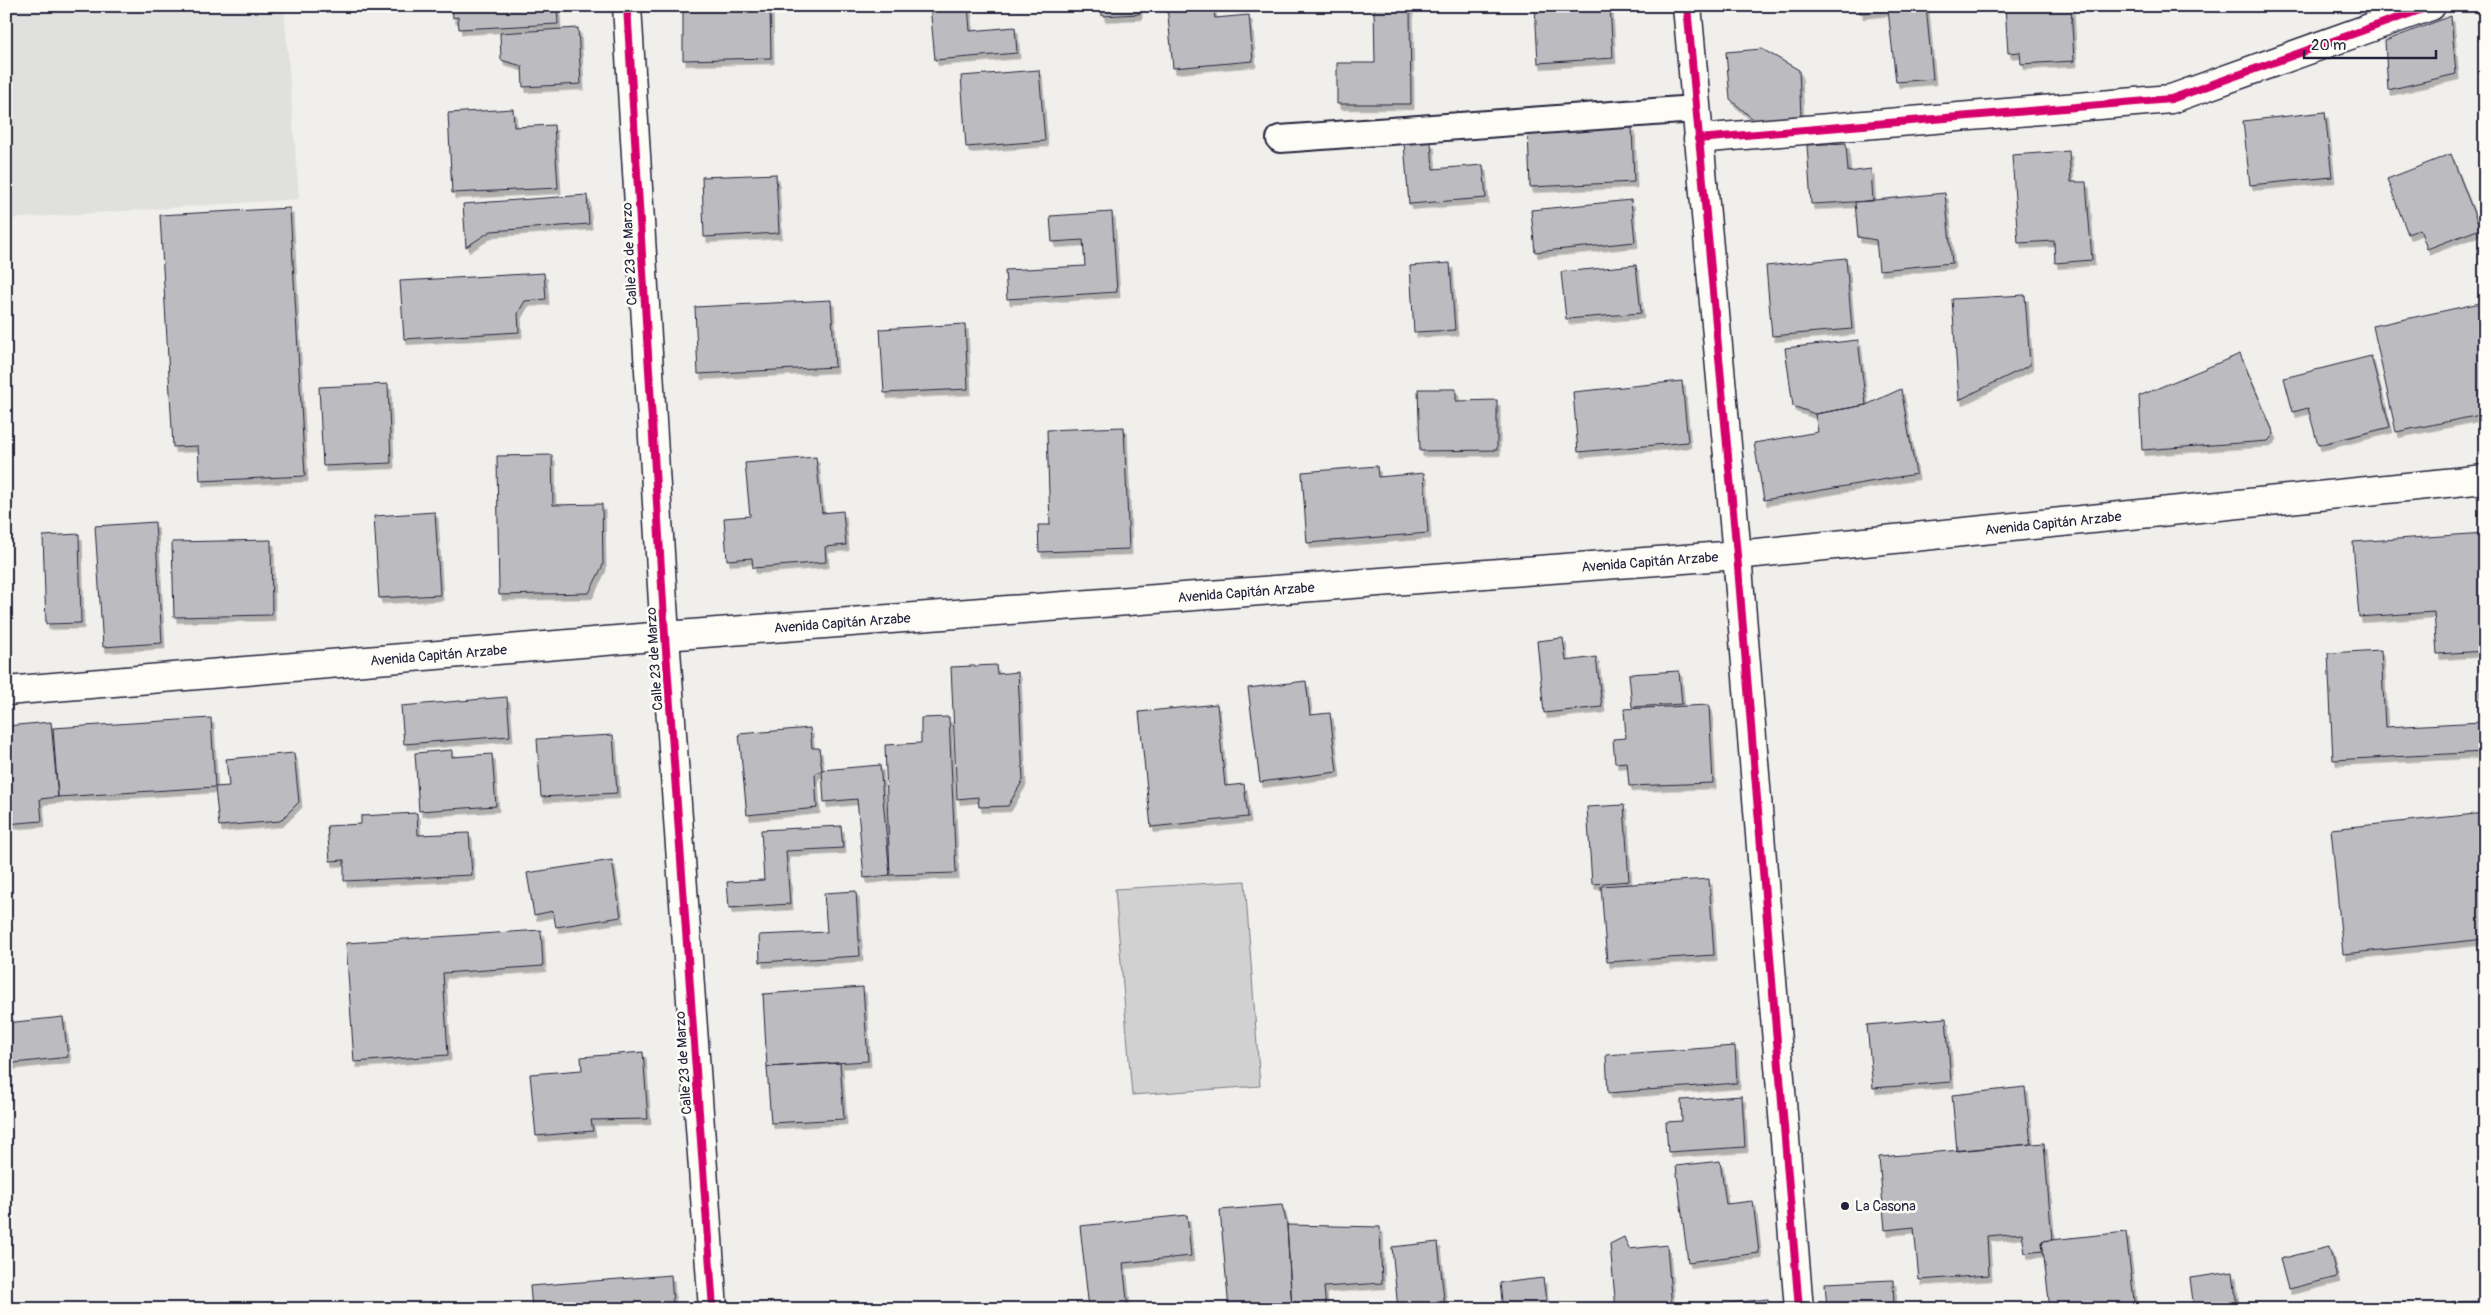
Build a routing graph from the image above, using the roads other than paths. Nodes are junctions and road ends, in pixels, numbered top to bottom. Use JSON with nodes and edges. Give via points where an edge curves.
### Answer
{"nodes":[{"id":1,"x":627,"y":6,"type":"edge"},
{"id":2,"x":1687,"y":6,"type":"edge"},
{"id":3,"x":2430,"y":6,"type":"edge"},
{"id":4,"x":1695,"y":109,"type":"junction"},
{"id":5,"x":1280,"y":139,"type":"dead end"},
{"id":6,"x":1698,"y":139,"type":"junction"},
{"id":7,"x":2485,"y":479,"type":"edge"},
{"id":8,"x":1738,"y":554,"type":"junction"},
{"id":9,"x":665,"y":636,"type":"junction"},
{"id":10,"x":6,"y":691,"type":"edge"},
{"id":11,"x":714,"y":1309,"type":"edge"},
{"id":12,"x":1799,"y":1309,"type":"edge"}],
"edges":[{"from":1,"to":9,"type":"main road","name":"Calle 23 de Marzo"},
{"from":2,"to":4,"type":"main road"},
{"from":3,"to":6,"type":"main road","via":[[2170,99]]},
{"from":4,"to":5,"type":"lane"},
{"from":4,"to":6,"type":"main road"},
{"from":6,"to":8,"type":"main road"},
{"from":7,"to":8,"type":"main road","name":"Avenida Capitán Arzabe"},
{"from":8,"to":9,"type":"main road","name":"Avenida Capitán Arzabe"},
{"from":8,"to":12,"type":"main road"},
{"from":9,"to":10,"type":"main road","name":"Avenida Capitán Arzabe"},
{"from":9,"to":11,"type":"main road","name":"Calle 23 de Marzo"}]}
